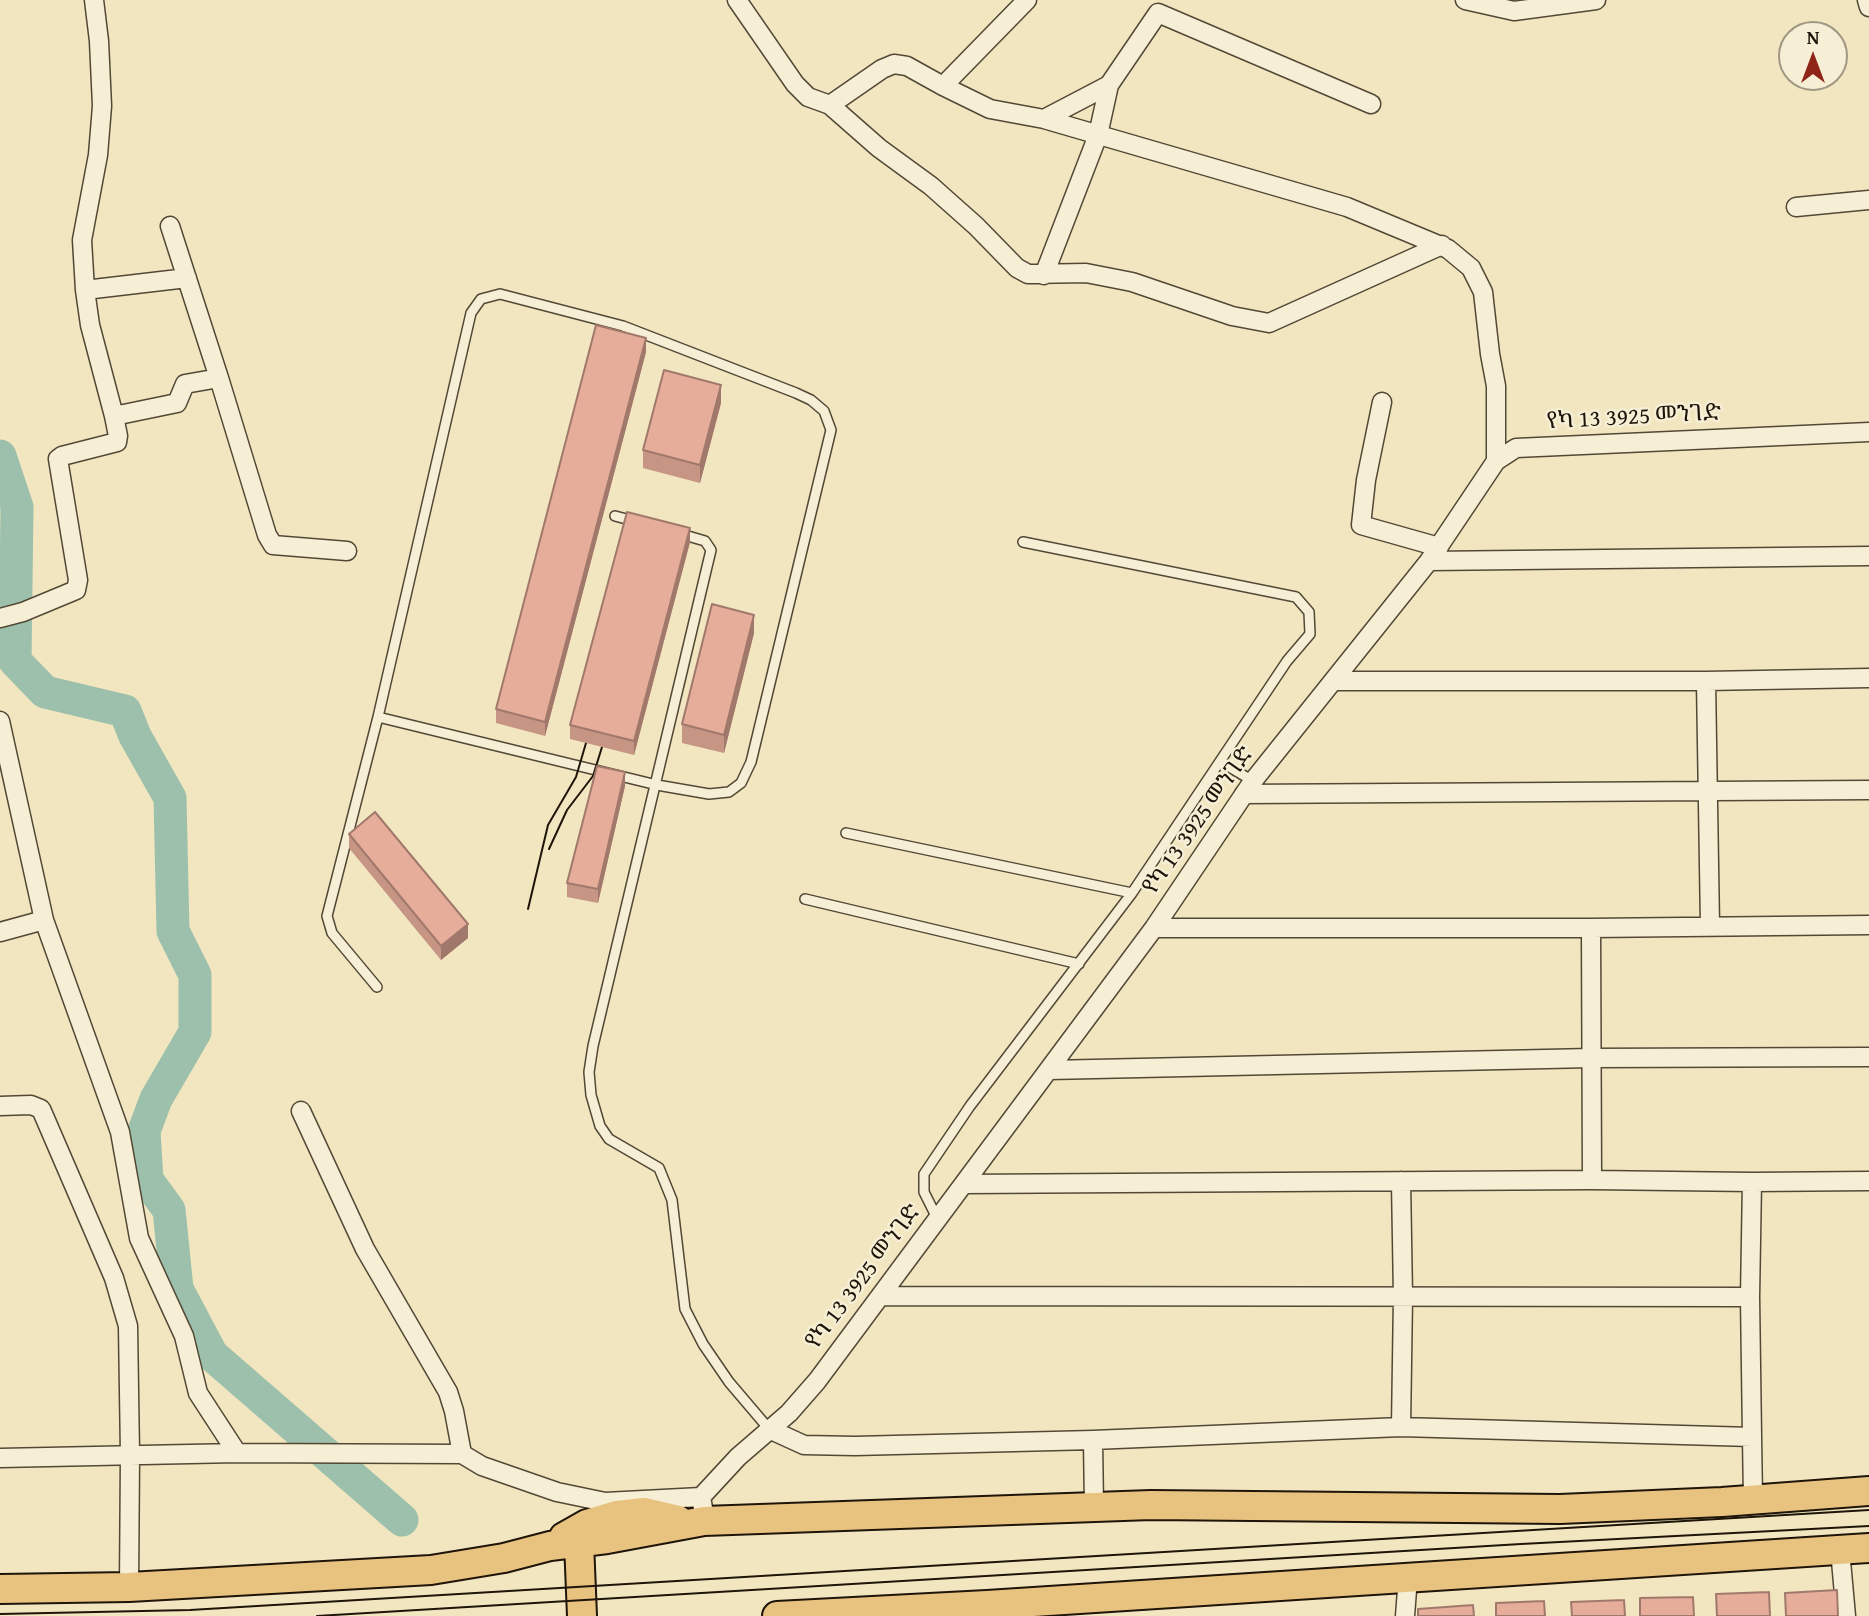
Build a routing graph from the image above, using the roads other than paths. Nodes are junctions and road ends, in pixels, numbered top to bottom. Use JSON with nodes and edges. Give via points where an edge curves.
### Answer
{"nodes":[{"id":1,"x":94,"y":0,"type":"edge"},
{"id":2,"x":737,"y":0,"type":"edge"},
{"id":3,"x":1027,"y":0,"type":"edge"},
{"id":4,"x":1465,"y":0,"type":"edge"},
{"id":5,"x":1596,"y":0,"type":"edge"},
{"id":6,"x":1867,"y":0,"type":"edge"},
{"id":7,"x":1162,"y":6,"type":"edge"},
{"id":8,"x":1869,"y":7,"type":"edge"},
{"id":9,"x":1109,"y":85,"type":"junction"},
{"id":10,"x":943,"y":86,"type":"junction"},
{"id":11,"x":1371,"y":104,"type":"dead end"},
{"id":12,"x":830,"y":105,"type":"junction"},
{"id":13,"x":1045,"y":119,"type":"junction"},
{"id":14,"x":1098,"y":135,"type":"junction"},
{"id":15,"x":1869,"y":200,"type":"edge"},
{"id":16,"x":1796,"y":207,"type":"dead end"},
{"id":17,"x":170,"y":226,"type":"dead end"},
{"id":18,"x":1442,"y":245,"type":"junction"},
{"id":19,"x":1044,"y":275,"type":"junction"},
{"id":20,"x":187,"y":278,"type":"junction"},
{"id":21,"x":85,"y":290,"type":"junction"},
{"id":22,"x":219,"y":378,"type":"junction"},
{"id":23,"x":1382,"y":402,"type":"dead end"},
{"id":24,"x":114,"y":416,"type":"junction"},
{"id":25,"x":1869,"y":432,"type":"edge"},
{"id":26,"x":1496,"y":461,"type":"junction"},
{"id":27,"x":615,"y":516,"type":"dead end"},
{"id":28,"x":641,"y":523,"type":"edge"},
{"id":29,"x":666,"y":530,"type":"edge"},
{"id":30,"x":1023,"y":542,"type":"dead end"},
{"id":31,"x":347,"y":551,"type":"dead end"},
{"id":32,"x":1434,"y":554,"type":"junction"},
{"id":33,"x":1869,"y":556,"type":"edge"},
{"id":34,"x":10,"y":615,"type":"edge"},
{"id":35,"x":1869,"y":678,"type":"edge"},
{"id":36,"x":1335,"y":681,"type":"junction"},
{"id":37,"x":1706,"y":681,"type":"junction"},
{"id":38,"x":378,"y":717,"type":"junction"},
{"id":39,"x":0,"y":721,"type":"edge"},
{"id":40,"x":1221,"y":762,"type":"junction"},
{"id":41,"x":657,"y":785,"type":"junction"},
{"id":42,"x":1248,"y":787,"type":"junction"},
{"id":43,"x":1708,"y":790,"type":"junction"},
{"id":44,"x":1869,"y":790,"type":"edge"},
{"id":45,"x":846,"y":833,"type":"dead end"},
{"id":46,"x":1132,"y":893,"type":"junction"},
{"id":47,"x":805,"y":899,"type":"dead end"},
{"id":48,"x":44,"y":920,"type":"junction"},
{"id":49,"x":1869,"y":925,"type":"edge"},
{"id":50,"x":1710,"y":926,"type":"junction"},
{"id":51,"x":1154,"y":928,"type":"junction"},
{"id":52,"x":1591,"y":928,"type":"junction"},
{"id":53,"x":0,"y":932,"type":"edge"},
{"id":54,"x":1079,"y":964,"type":"junction"},
{"id":55,"x":377,"y":986,"type":"dead end"},
{"id":56,"x":1869,"y":1057,"type":"edge"},
{"id":57,"x":1591,"y":1058,"type":"junction"},
{"id":58,"x":1049,"y":1070,"type":"junction"},
{"id":59,"x":0,"y":1106,"type":"edge"},
{"id":60,"x":301,"y":1111,"type":"dead end"},
{"id":61,"x":1592,"y":1180,"type":"junction"},
{"id":62,"x":1401,"y":1181,"type":"junction"},
{"id":63,"x":1869,"y":1181,"type":"edge"},
{"id":64,"x":1752,"y":1182,"type":"junction"},
{"id":65,"x":964,"y":1184,"type":"junction"},
{"id":66,"x":938,"y":1219,"type":"junction"},
{"id":67,"x":882,"y":1296,"type":"junction"},
{"id":68,"x":1403,"y":1297,"type":"junction"},
{"id":69,"x":1750,"y":1297,"type":"junction"},
{"id":70,"x":1401,"y":1427,"type":"junction"},
{"id":71,"x":769,"y":1429,"type":"junction"},
{"id":72,"x":1752,"y":1437,"type":"junction"},
{"id":73,"x":1093,"y":1440,"type":"junction"},
{"id":74,"x":237,"y":1453,"type":"junction"},
{"id":75,"x":462,"y":1454,"type":"junction"},
{"id":76,"x":130,"y":1455,"type":"junction"},
{"id":77,"x":0,"y":1458,"type":"edge"},
{"id":78,"x":1869,"y":1491,"type":"edge"},
{"id":79,"x":1753,"y":1499,"type":"junction"},
{"id":80,"x":1094,"y":1507,"type":"junction"},
{"id":81,"x":698,"y":1513,"type":"junction"},
{"id":82,"x":579,"y":1542,"type":"junction"},
{"id":83,"x":550,"y":1546,"type":"junction"},
{"id":84,"x":1869,"y":1548,"type":"edge"},
{"id":85,"x":1840,"y":1550,"type":"junction"},
{"id":86,"x":1408,"y":1577,"type":"junction"},
{"id":87,"x":129,"y":1587,"type":"junction"},
{"id":88,"x":0,"y":1589,"type":"edge"},
{"id":89,"x":986,"y":1610,"type":"edge"},
{"id":90,"x":582,"y":1616,"type":"edge"},
{"id":91,"x":778,"y":1616,"type":"edge"},
{"id":92,"x":1405,"y":1616,"type":"edge"},
{"id":93,"x":1846,"y":1616,"type":"edge"}],
"edges":[{"from":1,"to":21,"type":"street","via":[[102,106],[82,240]]},
{"from":2,"to":12,"type":"street","via":[[795,84],[808,97]]},
{"from":3,"to":10,"type":"street"},
{"from":4,"to":5,"type":"street","via":[[1514,11]]},
{"from":6,"to":8,"type":"street"},
{"from":7,"to":9,"type":"street"},
{"from":7,"to":11,"type":"street"},
{"from":9,"to":13,"type":"street"},
{"from":9,"to":14,"type":"street"},
{"from":10,"to":12,"type":"street","via":[[908,66],[894,64]]},
{"from":10,"to":13,"type":"street","via":[[990,109]]},
{"from":12,"to":19,"type":"street","via":[[931,186],[1017,268]]},
{"from":13,"to":14,"type":"street"},
{"from":14,"to":18,"type":"street","via":[[1347,207]]},
{"from":14,"to":19,"type":"street"},
{"from":15,"to":16,"type":"street"},
{"from":17,"to":20,"type":"street"},
{"from":18,"to":19,"type":"street","via":[[1269,323],[1086,272]]},
{"from":18,"to":26,"type":"street","via":[[1471,268],[1483,292],[1496,386]]},
{"from":20,"to":21,"type":"street"},
{"from":20,"to":22,"type":"street"},
{"from":21,"to":24,"type":"street"},
{"from":22,"to":24,"type":"street","via":[[185,384],[177,403]]},
{"from":22,"to":31,"type":"street","via":[[273,545]]},
{"from":23,"to":32,"type":"street","via":[[1361,526]]},
{"from":24,"to":34,"type":"street","via":[[117,442],[58,458],[78,580],[75,590]]},
{"from":25,"to":26,"type":"street","name":"የካ 13 3925 መንገድ","via":[[1516,448]]},
{"from":26,"to":32,"type":"street","name":"የካ 13 3925 መንገድ"},
{"from":27,"to":28,"type":"lane"},
{"from":29,"to":41,"type":"lane","via":[[705,541],[711,550]]},
{"from":30,"to":40,"type":"lane","via":[[1296,597],[1309,612],[1310,634]]},
{"from":32,"to":33,"type":"street"},
{"from":32,"to":36,"type":"street","name":"የካ 13 3925 መንገድ"},
{"from":35,"to":37,"type":"street"},
{"from":36,"to":37,"type":"street"},
{"from":36,"to":42,"type":"street","name":"የካ 13 3925 መንገድ"},
{"from":37,"to":43,"type":"street"},
{"from":38,"to":41,"type":"lane"},
{"from":38,"to":41,"type":"lane","via":[[471,313],[481,299],[500,294],[623,326],[796,393],[824,411],[831,429],[751,762],[741,783],[729,792],[709,794]]},
{"from":38,"to":55,"type":"lane","via":[[327,916],[332,933]]},
{"from":39,"to":48,"type":"street"},
{"from":40,"to":42,"type":"lane"},
{"from":40,"to":46,"type":"lane"},
{"from":41,"to":71,"type":"lane","via":[[593,1046],[591,1095],[609,1139],[659,1168],[672,1200],[685,1309],[729,1382]]},
{"from":42,"to":43,"type":"street"},
{"from":42,"to":51,"type":"street","name":"የካ 13 3925 መንገድ"},
{"from":43,"to":44,"type":"street"},
{"from":43,"to":50,"type":"street"},
{"from":45,"to":46,"type":"lane"},
{"from":46,"to":54,"type":"lane"},
{"from":47,"to":54,"type":"lane"},
{"from":48,"to":53,"type":"street"},
{"from":48,"to":74,"type":"street","via":[[120,1132],[139,1238],[184,1336],[198,1393]]},
{"from":49,"to":50,"type":"street"},
{"from":50,"to":52,"type":"street"},
{"from":51,"to":52,"type":"street"},
{"from":51,"to":58,"type":"street","name":"የካ 13 3925 መንገድ"},
{"from":52,"to":57,"type":"street"},
{"from":54,"to":66,"type":"lane","via":[[923,1174],[924,1192]]},
{"from":56,"to":57,"type":"street"},
{"from":57,"to":58,"type":"street"},
{"from":57,"to":61,"type":"street"},
{"from":58,"to":65,"type":"street","name":"የካ 13 3925 መንገድ"},
{"from":59,"to":76,"type":"street","via":[[41,1109],[114,1278],[128,1326]]},
{"from":60,"to":75,"type":"street","via":[[365,1249],[448,1392]]},
{"from":61,"to":62,"type":"street"},
{"from":61,"to":64,"type":"street"},
{"from":62,"to":65,"type":"street"},
{"from":62,"to":68,"type":"street"},
{"from":63,"to":64,"type":"street"},
{"from":64,"to":69,"type":"street"},
{"from":65,"to":66,"type":"street","name":"የካ 13 3925 መንገድ"},
{"from":66,"to":67,"type":"street","name":"የካ 13 3925 መንገድ"},
{"from":67,"to":68,"type":"street"},
{"from":67,"to":71,"type":"street","name":"የካ 13 3925 መንገድ","via":[[789,1413]]},
{"from":68,"to":69,"type":"street"},
{"from":68,"to":70,"type":"street"},
{"from":69,"to":72,"type":"street"},
{"from":70,"to":72,"type":"street"},
{"from":70,"to":73,"type":"street"},
{"from":71,"to":73,"type":"street","via":[[804,1445]]},
{"from":71,"to":81,"type":"street","name":"የካ 13 3925 መንገድ","via":[[715,1480]]},
{"from":72,"to":79,"type":"street"},
{"from":73,"to":80,"type":"street"},
{"from":74,"to":75,"type":"street"},
{"from":74,"to":76,"type":"street"},
{"from":75,"to":81,"type":"street","via":[[545,1489],[605,1502]]},
{"from":76,"to":77,"type":"street"},
{"from":76,"to":87,"type":"street"},
{"from":78,"to":79,"type":"main road"},
{"from":79,"to":80,"type":"main road","via":[[1560,1508]]},
{"from":80,"to":81,"type":"main road"},
{"from":81,"to":82,"type":"main road"},
{"from":81,"to":83,"type":"main road","via":[[617,1515],[587,1524]]},
{"from":82,"to":83,"type":"main road"},
{"from":82,"to":90,"type":"main road"},
{"from":83,"to":87,"type":"main road","via":[[431,1570]]},
{"from":84,"to":85,"type":"main road"},
{"from":85,"to":86,"type":"main road"},
{"from":85,"to":93,"type":"street"},
{"from":86,"to":89,"type":"main road"},
{"from":86,"to":92,"type":"street"},
{"from":87,"to":88,"type":"main road"},
{"from":89,"to":91,"type":"main road"}]}
